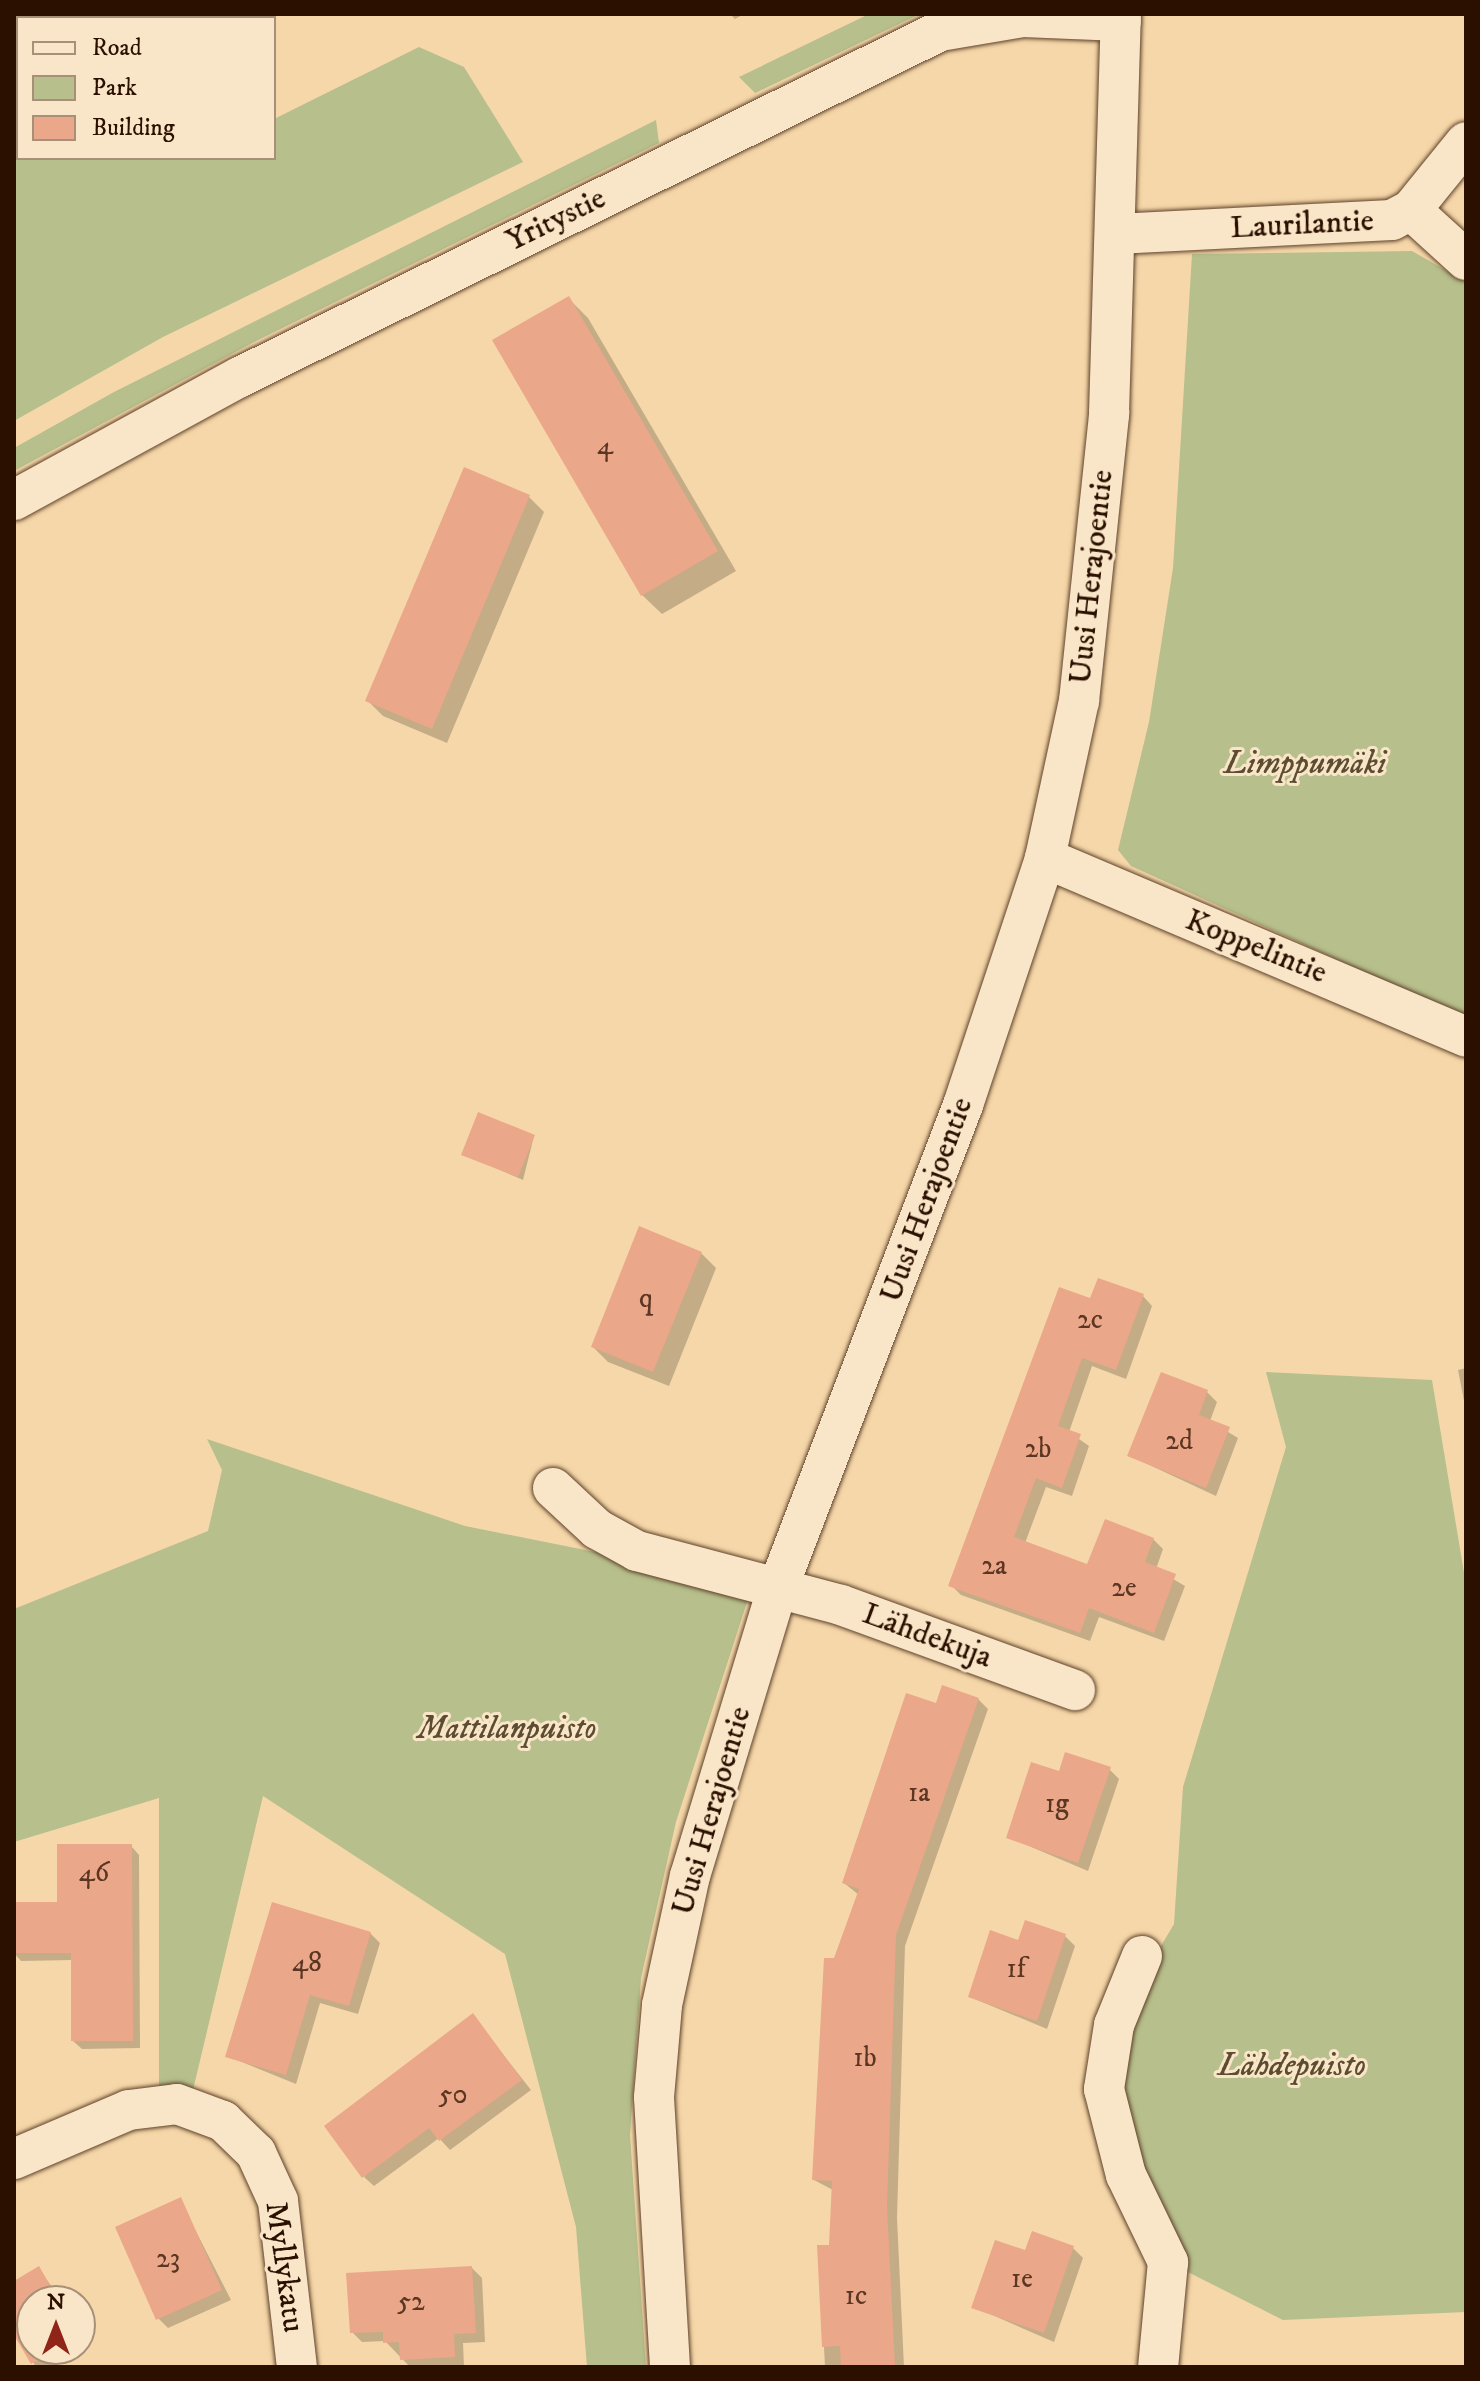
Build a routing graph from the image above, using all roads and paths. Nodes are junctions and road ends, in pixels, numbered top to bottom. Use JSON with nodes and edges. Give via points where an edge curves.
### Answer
{"nodes":[{"id":1,"x":1121,"y":17,"type":"edge"},
{"id":2,"x":1466,"y":142,"type":"edge"},
{"id":3,"x":1411,"y":210,"type":"junction"},
{"id":4,"x":1116,"y":234,"type":"junction"},
{"id":5,"x":1466,"y":260,"type":"edge"},
{"id":6,"x":14,"y":500,"type":"edge"},
{"id":7,"x":1045,"y":858,"type":"junction"},
{"id":8,"x":1466,"y":1037,"type":"edge"},
{"id":9,"x":553,"y":1488,"type":"dead end"},
{"id":10,"x":776,"y":1593,"type":"junction"},
{"id":11,"x":1075,"y":1690,"type":"dead end"},
{"id":12,"x":1142,"y":1956,"type":"dead end"},
{"id":13,"x":14,"y":2159,"type":"edge"},
{"id":14,"x":297,"y":2367,"type":"edge"},
{"id":15,"x":670,"y":2367,"type":"edge"},
{"id":16,"x":1158,"y":2367,"type":"edge"}],
"edges":[{"from":1,"to":4,"type":"street","name":"Uusi Herajoentie"},
{"from":1,"to":6,"type":"street","name":"Yritystie","via":[[1023,17],[940,31],[240,377]]},
{"from":2,"to":3,"type":"street"},
{"from":3,"to":4,"type":"street","name":"Laurilantie","via":[[1392,220]]},
{"from":3,"to":5,"type":"street","name":"Laurilantie"},
{"from":4,"to":7,"type":"street","name":"Uusi Herajoentie","via":[[1096,554],[1079,701]]},
{"from":7,"to":8,"type":"street","name":"Koppelintie"},
{"from":7,"to":10,"type":"street","name":"Uusi Herajoentie","via":[[957,1120]]},
{"from":9,"to":10,"type":"street","name":"Lähdekuja","via":[[597,1529],[637,1551]]},
{"from":10,"to":11,"type":"street","name":"Lähdekuja","via":[[841,1605]]},
{"from":10,"to":15,"type":"street","name":"Uusi Herajoentie","via":[[690,1876],[662,2005],[654,2173]]},
{"from":12,"to":16,"type":"street","via":[[1114,2025],[1104,2089],[1126,2175],[1168,2262]]},
{"from":13,"to":14,"type":"street","name":"Myllykatu","via":[[129,2110],[177,2104],[223,2121],[256,2153],[278,2201]]}]}
